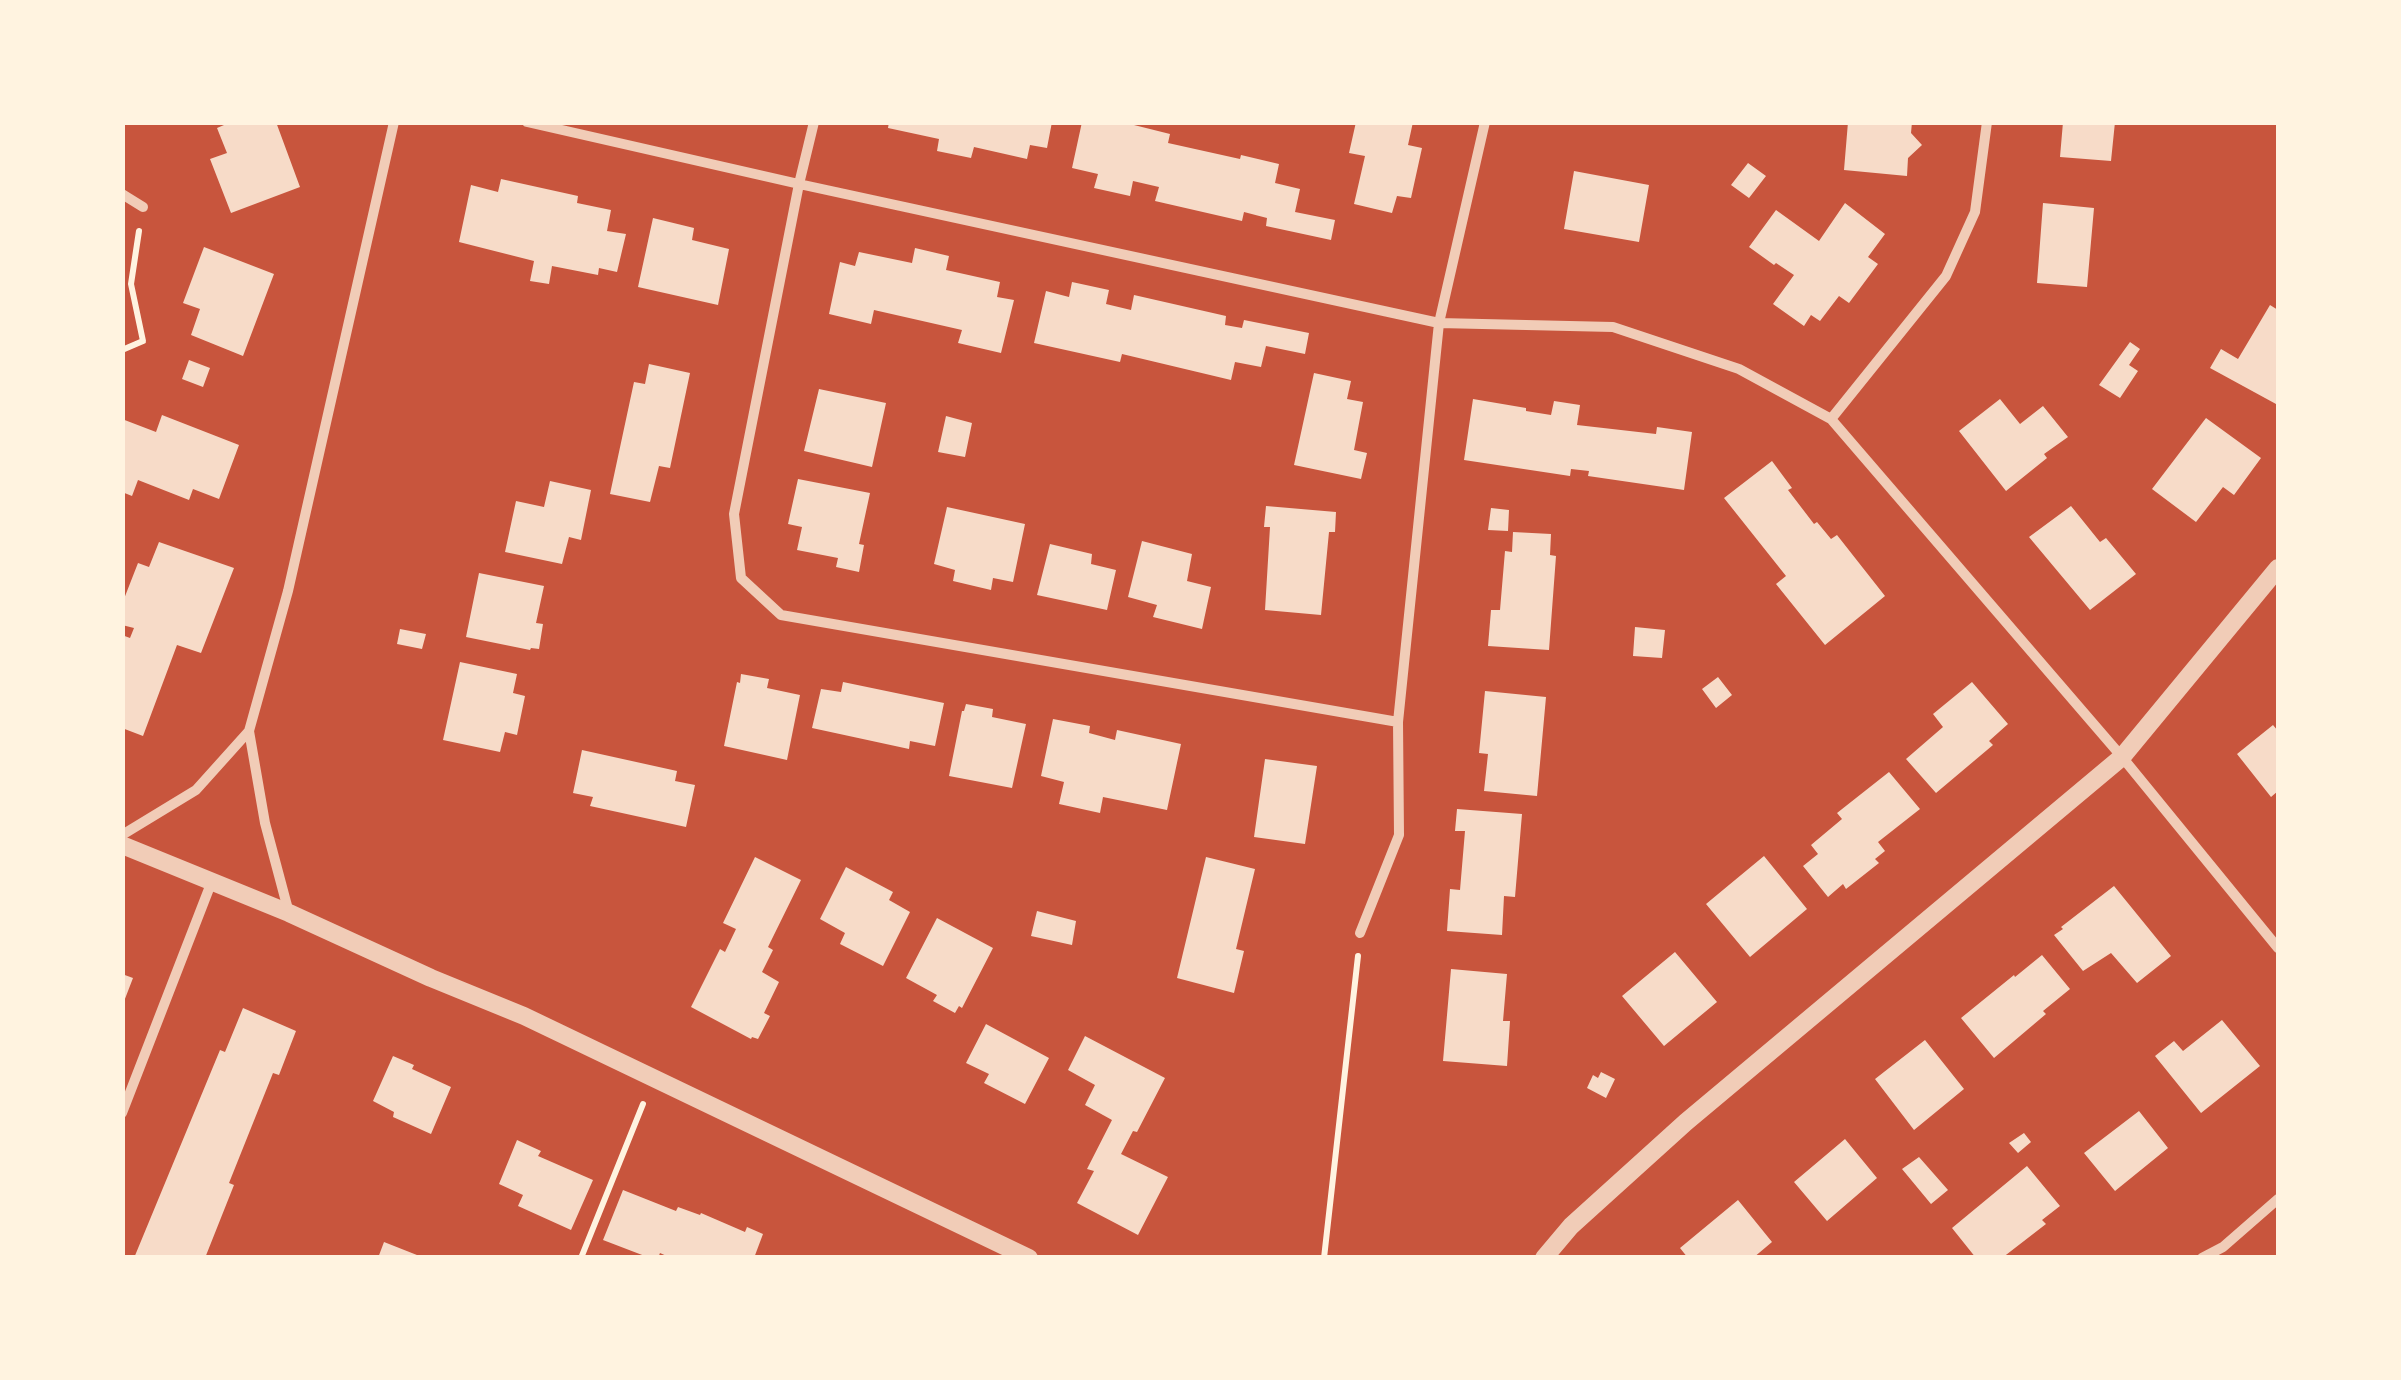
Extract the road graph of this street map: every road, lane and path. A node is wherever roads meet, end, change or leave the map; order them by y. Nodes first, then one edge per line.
1 (394, 122) edge
2 (526, 122) edge
3 (814, 122) edge
4 (1485, 122) edge
5 (1987, 122) edge
6 (799, 184) junction
7 (122, 194) edge
8 (143, 206) joint
9 (1439, 323) junction
10 (122, 350) edge
11 (1831, 418) junction
12 (2278, 568) edge
13 (1398, 722) junction
14 (249, 731) junction
15 (2122, 757) junction
16 (122, 835) edge
17 (122, 845) edge
18 (212, 881) junction
19 (289, 912) junction
20 (1360, 933) joint
21 (2278, 948) edge
22 (653, 1080) junction
23 (122, 1113) edge
24 (2278, 1198) edge
25 (581, 1258) edge
26 (1029, 1258) edge
27 (1324, 1258) edge
28 (1544, 1258) edge
29 (2202, 1258) edge

1 - 14 street
2 - 6 street
3 - 6 street
4 - 9 street
5 - 11 street
6 - 9 street
6 - 13 street
7 - 8 street
8 - 10 path
9 - 11 street
9 - 13 street
11 - 15 street
12 - 15 street
13 - 20 street
14 - 16 street
14 - 19 street
15 - 21 street
15 - 28 street
17 - 18 street
18 - 19 street
18 - 23 street
19 - 22 street
20 - 27 path
22 - 25 path
22 - 26 street
24 - 29 street

